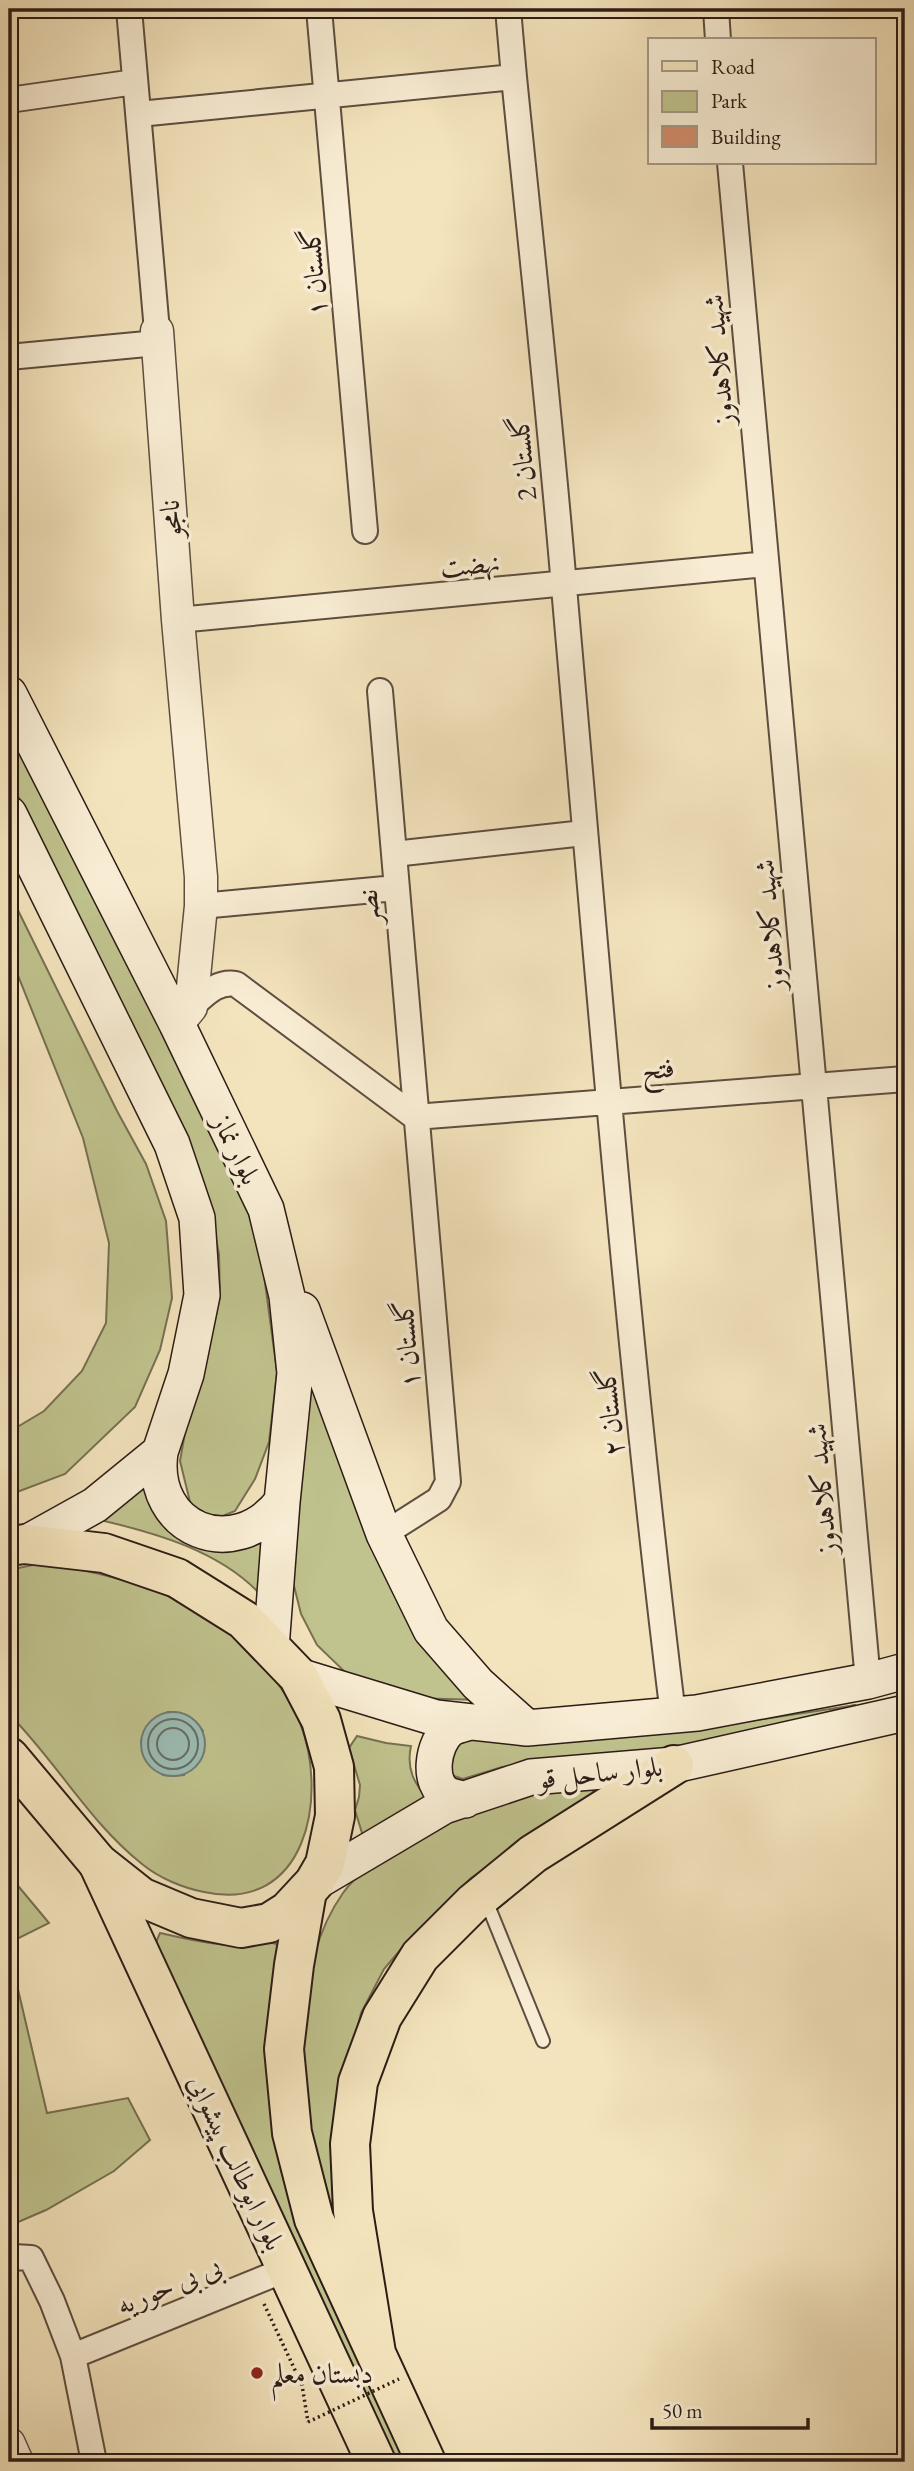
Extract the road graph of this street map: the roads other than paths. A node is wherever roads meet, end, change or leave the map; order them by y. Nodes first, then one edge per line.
1 (129, 9) edge
2 (319, 9) edge
3 (508, 9) edge
4 (716, 9) edge
5 (718, 38) edge
6 (514, 77) junction
7 (135, 82) junction
8 (328, 96) junction
9 (9, 100) edge
10 (139, 114) junction
11 (730, 164) edge
12 (157, 337) junction
13 (9, 357) edge
14 (365, 531) dead end
15 (766, 564) junction
16 (564, 585) junction
17 (178, 620) junction
18 (380, 691) dead end
19 (9, 694) edge
20 (9, 814) edge
21 (584, 834) junction
22 (394, 854) junction
23 (396, 888) junction
24 (201, 906) junction
25 (184, 1016) junction
26 (905, 1079) edge
27 (814, 1086) junction
28 (608, 1102) junction
29 (415, 1117) junction
30 (266, 1209) junction
31 (160, 1451) junction
32 (282, 1502) junction
33 (384, 1534) junction
34 (17, 1545) edge
35 (271, 1648) junction
36 (905, 1671) edge
37 (298, 1676) junction
38 (868, 1681) junction
39 (905, 1713) edge
40 (673, 1715) junction
41 (470, 1722) junction
42 (527, 1728) junction
43 (9, 1756) edge
44 (674, 1765) junction
45 (464, 1800) junction
46 (98, 1863) junction
47 (310, 1887) junction
48 (483, 1895) junction
49 (543, 2041) dead end
50 (10, 2259) edge
51 (270, 2276) junction
52 (73, 2356) junction
53 (388, 2366) junction
54 (9, 2444) edge
55 (17, 2462) edge
56 (94, 2462) edge
57 (376, 2462) edge
58 (426, 2462) edge

1 - 7 street, نامجو
2 - 8 street, گلستان ۱
3 - 6 street, گلستان 2
4 - 5 street
6 - 8 street
6 - 16 street, گلستان 2
7 - 9 street
7 - 10 street, نامجو
8 - 10 street
8 - 14 street, گلستان ۱
10 - 12 street, نامجو
11 - 15 street, شهید کلاهدوز
12 - 13 street
12 - 17 street, نامجو
15 - 16 street, نهضت
15 - 27 street, شهید کلاهدوز
16 - 17 street, نهضت
16 - 21 street, گلستان 2
17 - 24 street, نامجو
18 - 22 street, نصر
19 - 25 main road, بلوار نماز
20 - 31 main road, بلوار نماز
21 - 22 street
21 - 28 street, گلستان ۲
22 - 23 street, نصر
23 - 24 street
23 - 29 street, نصر
24 - 25 street, نامجو
25 - 29 street
25 - 30 main road, بلوار نماز
26 - 27 street, فتح
27 - 28 street, فتح
27 - 38 street, شهید کلاهدوز
28 - 29 street, فتح
28 - 40 street, گلستان ۲
29 - 33 street, گلستان ۱
30 - 32 main road, بلوار نماز
30 - 33 main road
31 - 32 main road
31 - 34 main road
32 - 35 main road, بلوار نماز
33 - 42 main road
34 - 35 main road
35 - 37 main road
36 - 38 main road, بلوار ساحل قو
37 - 41 main road, بلوار ساحل قو
37 - 47 main road
38 - 40 main road, بلوار ساحل قو
39 - 44 main road, بلوار ساحل قو
40 - 42 main road, بلوار ساحل قو
41 - 42 main road, بلوار ساحل قو
41 - 45 main road
43 - 46 main road
44 - 45 main road, بلوار ساحل قو
44 - 48 main road
45 - 47 main road, بلوار ساحل قو
46 - 47 main road
46 - 51 main road, بلوار ابوطالب پیشوایی
47 - 53 main road, بلوار ابوطالب پیشوایی
48 - 49 lane
48 - 53 main road
50 - 52 street
51 - 52 street, بی بی حوریه
51 - 57 main road, بلوار ابوطالب پیشوایی
52 - 56 street
53 - 58 main road, بلوار ابوطالب پیشوایی
54 - 55 street

